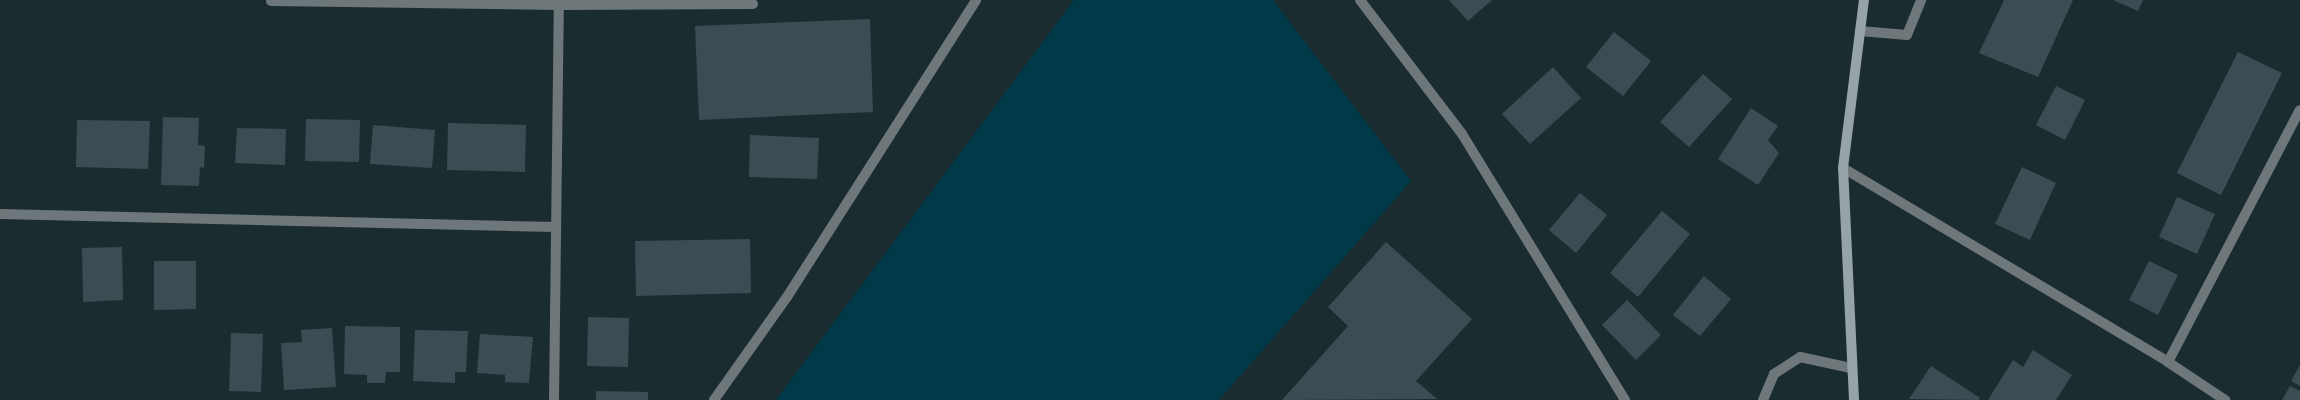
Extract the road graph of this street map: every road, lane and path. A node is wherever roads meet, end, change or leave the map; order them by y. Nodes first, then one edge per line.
1 (976, 0) edge
2 (1360, 0) edge
3 (1864, 0) edge
4 (1921, 0) edge
5 (271, 1) dead end
6 (559, 2) edge
7 (753, 4) dead end
8 (1860, 31) junction
9 (2300, 110) edge
10 (1843, 168) junction
11 (0, 214) edge
12 (556, 227) junction
13 (2168, 362) junction
14 (1851, 368) junction
15 (554, 400) edge
16 (714, 400) edge
17 (1625, 400) edge
18 (1763, 400) edge
19 (1854, 400) edge
20 (2225, 400) edge

1 - 16 street
2 - 17 street
3 - 8 street
4 - 8 street
5 - 6 street
6 - 7 street
6 - 12 street
8 - 10 street
9 - 13 street
10 - 13 street
10 - 14 street
11 - 12 street
12 - 15 street
13 - 20 street
14 - 18 street
14 - 19 street

